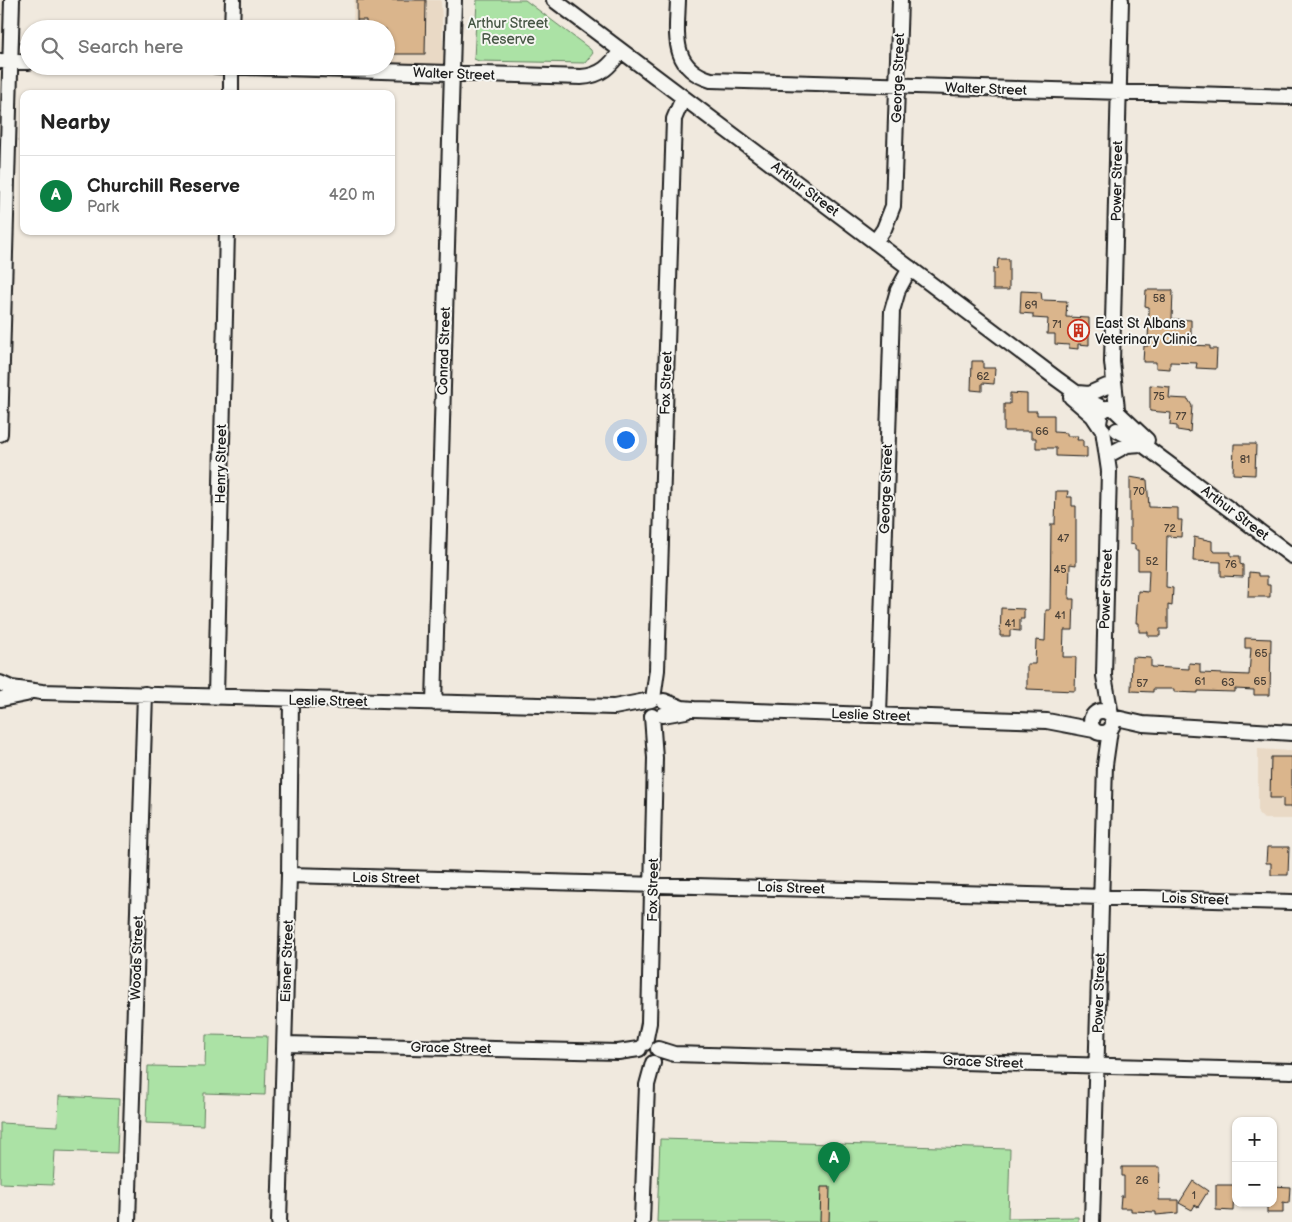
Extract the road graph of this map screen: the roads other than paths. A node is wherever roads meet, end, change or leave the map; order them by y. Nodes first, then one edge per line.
1 (12, 0) edge
2 (233, 0) edge
3 (454, 0) edge
4 (554, 0) edge
5 (678, 0) edge
6 (900, 0) edge
7 (1122, 0) edge
8 (232, 20) edge
9 (621, 51) junction
10 (5, 61) edge
11 (20, 62) edge
12 (395, 72) edge
13 (452, 74) junction
14 (231, 75) edge
15 (898, 86) junction
16 (231, 90) edge
17 (1119, 92) junction
18 (1292, 97) edge
19 (683, 98) junction
20 (227, 235) edge
21 (875, 242) junction
22 (910, 268) junction
23 (1112, 362) junction
24 (1057, 379) junction
25 (1107, 386) junction
26 (1077, 393) junction
27 (1112, 410) junction
28 (1108, 428) junction
29 (0, 434) edge
30 (1142, 444) junction
31 (1112, 453) junction
32 (1178, 470) junction
33 (1109, 472) junction
34 (1292, 556) edge
35 (1104, 676) junction
36 (0, 683) edge
37 (42, 692) junction
38 (145, 694) junction
39 (216, 696) junction
40 (0, 700) edge
41 (291, 700) junction
42 (434, 702) junction
43 (657, 708) junction
44 (1095, 714) junction
45 (879, 715) junction
46 (1047, 721) junction
47 (1111, 723) junction
48 (1094, 730) junction
49 (1292, 733) edge
50 (1105, 765) junction
51 (289, 875) junction
52 (654, 885) junction
53 (1101, 897) junction
54 (1292, 902) edge
55 (284, 1044) junction
56 (648, 1053) junction
57 (1097, 1065) junction
58 (1292, 1071) edge
59 (128, 1222) edge
60 (279, 1222) edge
61 (642, 1222) edge
62 (1092, 1222) edge

1 - 10 street
2 - 8 street
3 - 13 street, Conrad Street
4 - 9 street, Arthur Street
5 - 15 street, Walter Street
6 - 15 street, George Street
7 - 17 street, Power Street
9 - 13 street, Walter Street
9 - 19 street, Arthur Street
10 - 11 street
10 - 29 street
12 - 13 street, Walter Street
13 - 42 street, Conrad Street
14 - 16 street
15 - 17 street, Walter Street
15 - 21 street, George Street
17 - 18 street, Walter Street
17 - 23 street, Power Street
19 - 21 street, Arthur Street
19 - 43 street, Fox Street
20 - 39 street, Henry Street
21 - 22 street, Arthur Street
22 - 24 street, Arthur Street
22 - 45 street, George Street
23 - 25 street, Power Street
23 - 27 street, Power Street
24 - 26 street, Arthur Street
24 - 28 street, Arthur Street
25 - 26 street
25 - 27 street, Power Street
26 - 27 street, Arthur Street
27 - 28 street
27 - 28 street
27 - 32 street, Arthur Street
28 - 30 street, Arthur Street
28 - 31 street, Power Street
28 - 33 street, Power Street
30 - 31 street
30 - 32 street, Arthur Street
31 - 33 street, Power Street
32 - 34 street, Arthur Street
33 - 35 street, Power Street
35 - 44 street, Power Street
35 - 47 street, Power Street
36 - 37 street, Leslie Street
36 - 40 street
37 - 38 street, Leslie Street
37 - 40 street, Leslie Street
38 - 39 street, Leslie Street
38 - 59 street, Woods Street
39 - 41 street, Leslie Street
41 - 42 street, Leslie Street
41 - 51 street, Eisner Street
42 - 43 street, Leslie Street
43 - 45 street, Leslie Street
43 - 52 street, Fox Street
44 - 46 street, Leslie Street
44 - 47 street
44 - 48 street
45 - 46 street, Leslie Street
46 - 48 street, Leslie Street
47 - 48 street
47 - 49 street
47 - 50 street, Power Street
48 - 50 street, Power Street
50 - 53 street, Power Street
51 - 52 street, Lois Street
51 - 55 street, Eisner Street
52 - 53 street, Lois Street
52 - 56 street, Fox Street
53 - 54 street, Lois Street
53 - 57 street, Power Street
55 - 56 street, Grace Street
55 - 60 street, Eisner Street
56 - 57 street, Grace Street
56 - 61 street, Fox Street
57 - 58 street, Grace Street
57 - 62 street, Power Street

